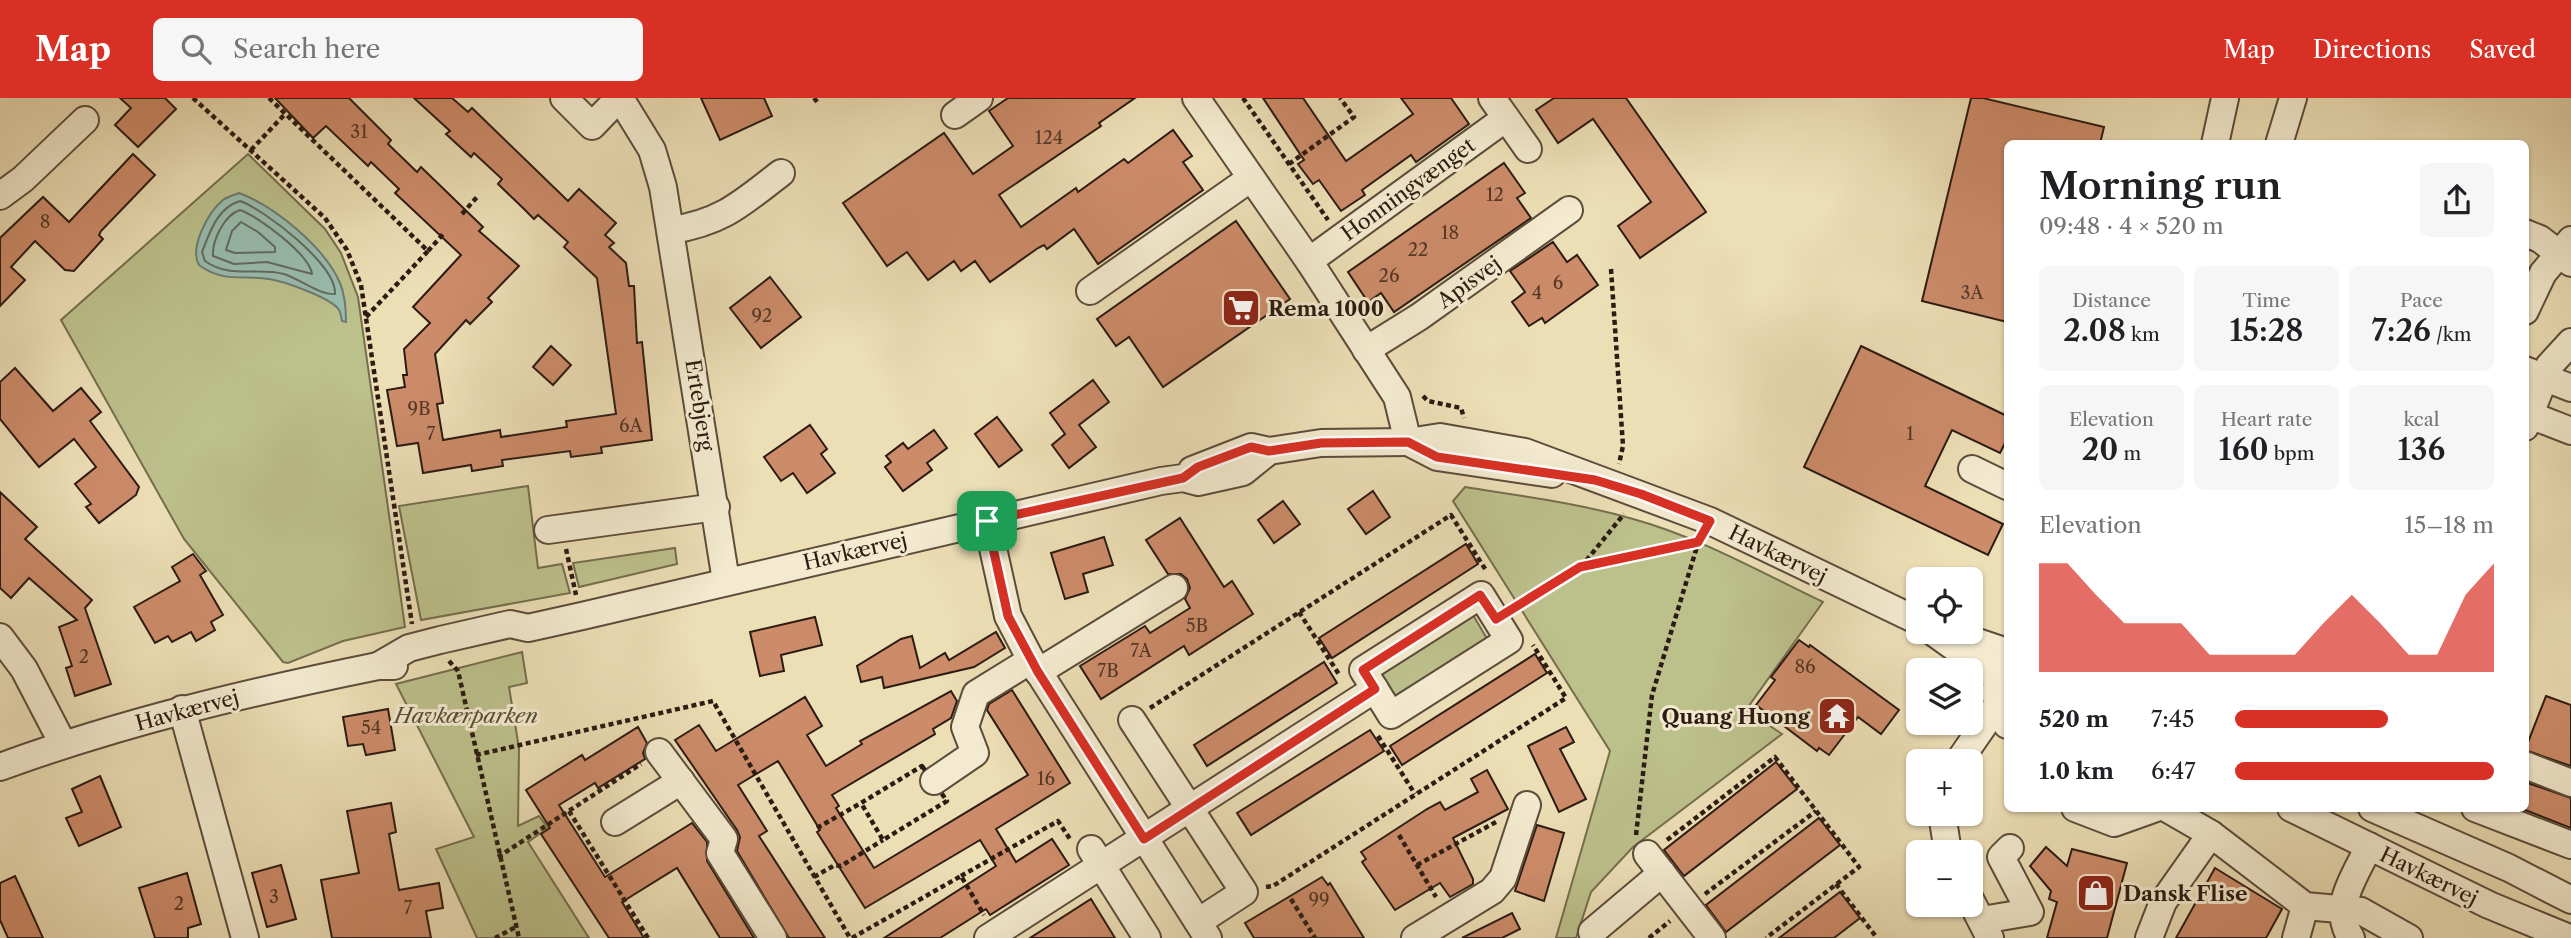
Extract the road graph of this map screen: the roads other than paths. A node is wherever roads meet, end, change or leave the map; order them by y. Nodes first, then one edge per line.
1 (564, 98) edge
2 (619, 98) edge
3 (979, 98) edge
4 (1196, 98) edge
5 (2225, 98) edge
6 (2293, 98) edge
7 (1498, 104) edge
8 (955, 115) dead end
9 (85, 120) dead end
10 (2216, 140) edge
11 (2283, 140) edge
12 (1528, 149) dead end
13 (781, 173) dead end
14 (1251, 178) junction
15 (0, 196) edge
16 (1569, 210) dead end
17 (672, 230) junction
18 (2529, 235) edge
19 (2567, 252) edge
20 (1309, 261) junction
21 (1090, 291) dead end
22 (2529, 303) edge
23 (2571, 342) edge
24 (1366, 350) junction
25 (2535, 373) edge
26 (2571, 388) edge
27 (2529, 414) edge
28 (2529, 421) edge
29 (2571, 431) edge
30 (1408, 442) junction
31 (1972, 470) dead end
32 (2004, 485) edge
33 (716, 507) junction
34 (987, 521) junction
35 (556, 529) road end
36 (726, 581) junction
37 (1174, 588) dead end
38 (1906, 616) edge
39 (0, 637) edge
40 (1955, 644) edge
41 (1983, 644) edge
42 (2004, 651) edge
43 (1035, 666) junction
44 (2002, 669) edge
45 (1375, 689) junction
46 (181, 709) junction
47 (2002, 715) edge
48 (1132, 720) dead end
49 (2004, 734) edge
50 (63, 744) junction
51 (1970, 749) edge
52 (1977, 749) edge
53 (659, 752) road end
54 (2529, 767) edge
55 (0, 768) edge
56 (681, 781) junction
57 (934, 781) road end
58 (2571, 783) edge
59 (1527, 805) road end
60 (1190, 809) junction
61 (2085, 812) edge
62 (2146, 812) edge
63 (2173, 812) edge
64 (2299, 812) edge
65 (2485, 812) edge
66 (2397, 815) edge
67 (615, 822) dead end
68 (2211, 834) junction
69 (1144, 839) junction
70 (2571, 845) edge
71 (2369, 846) junction
72 (2010, 848) dead end
73 (1095, 862) junction
74 (2571, 900) edge
75 (2305, 906) junction
76 (2341, 907) junction
77 (1981, 919) edge
78 (1203, 930) edge
79 (1592, 932) dead end
80 (991, 936) edge
81 (245, 938) edge
82 (773, 938) edge
83 (1147, 938) edge
84 (1415, 938) edge
85 (1712, 938) edge
86 (2149, 938) edge
87 (2296, 938) edge
88 (2351, 938) edge
89 (2370, 938) edge
90 (2409, 938) edge
91 (2569, 938) edge

1 - 2 street, Ertebjerg
2 - 17 street, Ertebjerg
3 - 8 street
4 - 14 street
5 - 10 street
6 - 11 street
7 - 12 street
7 - 20 street, Honningvænget
9 - 15 street
13 - 17 street
14 - 20 street
14 - 21 street
16 - 24 street, Apisvej
17 - 33 street, Ertebjerg
18 - 19 street
19 - 22 street
20 - 24 street
23 - 25 street
24 - 30 street
25 - 26 street
25 - 27 street
28 - 29 street
30 - 34 street, Havkærvej
30 - 38 street, Havkærvej
31 - 32 street
33 - 35 street
33 - 36 street, Ertebjerg
34 - 36 street, Havkærvej
34 - 43 street
36 - 46 street, Havkærvej
37 - 43 street
39 - 50 street
40 - 44 street
41 - 42 street
43 - 57 street
43 - 69 street
44 - 47 street
45 - 45 street
45 - 60 street
46 - 50 street, Havkærvej
46 - 81 street
47 - 51 street
48 - 60 street
49 - 52 street
50 - 55 street, Havkærvej
53 - 56 street
54 - 58 street
56 - 67 street
56 - 82 street
59 - 84 street
60 - 69 street
60 - 78 street
61 - 62 street
63 - 68 street
64 - 71 street, Havkærvej
65 - 70 street
66 - 74 street, Havkærvej
68 - 75 street
68 - 86 street
69 - 73 street
69 - 78 street
71 - 76 street
71 - 91 street, Havkærvej
72 - 77 street
73 - 80 street
73 - 83 street
75 - 76 street
75 - 87 street
76 - 88 street
76 - 89 street
76 - 90 street
79 - 85 street

